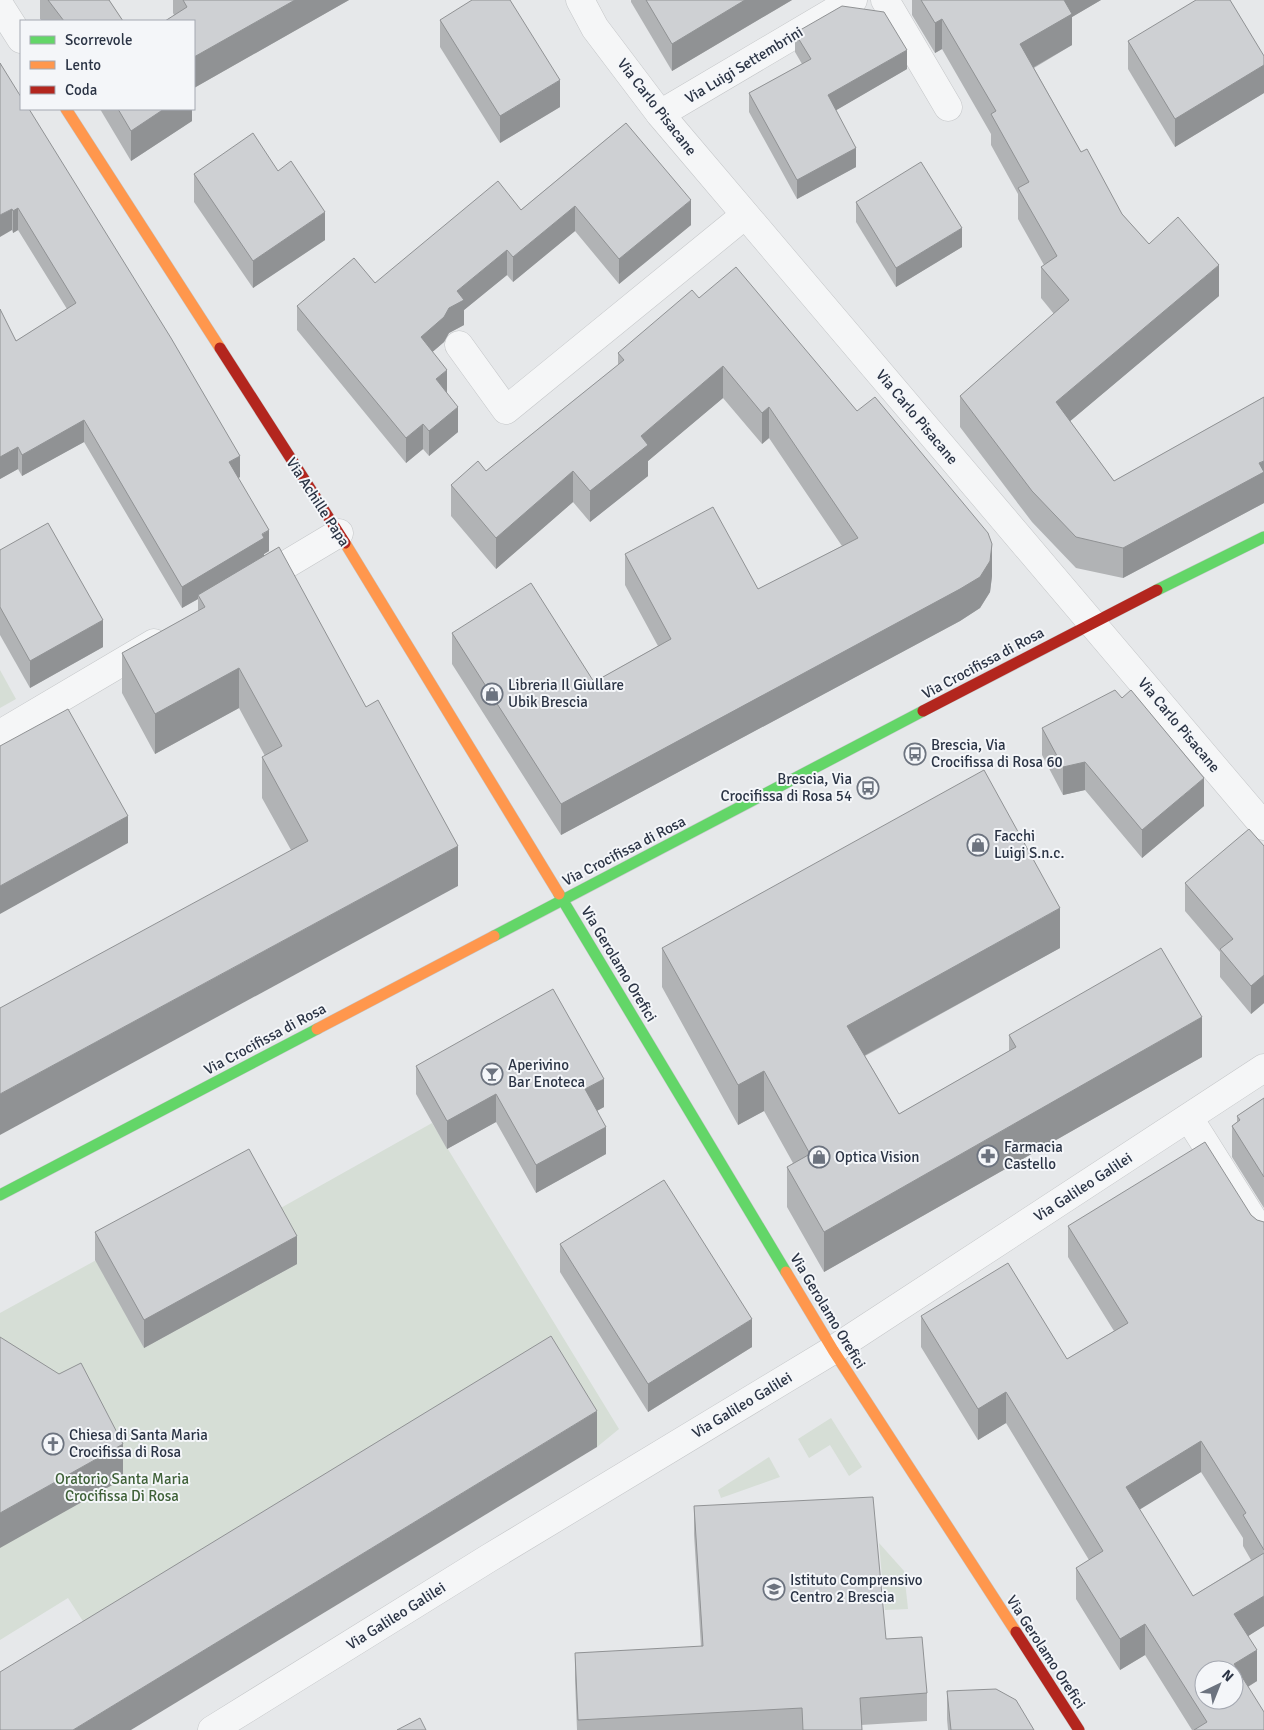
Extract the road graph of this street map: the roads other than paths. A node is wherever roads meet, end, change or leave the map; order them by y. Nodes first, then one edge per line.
1 (580, 0) edge
2 (853, 0) edge
3 (886, 0) edge
4 (0, 6) edge
5 (20, 37) edge
6 (948, 108) dead end
7 (67, 110) edge
8 (660, 114) junction
9 (745, 215) junction
10 (459, 345) dead end
11 (339, 533) junction
12 (1264, 537) edge
13 (238, 594) edge
14 (1091, 624) junction
15 (178, 629) edge
16 (0, 734) edge
17 (1264, 826) edge
18 (563, 900) junction
19 (1264, 1068) edge
20 (1190, 1118) junction
21 (0, 1195) edge
22 (1264, 1237) edge
23 (833, 1350) junction
24 (212, 1730) edge
25 (1079, 1730) edge

1 - 8 street, Via Carlo Pisacane
2 - 8 street, Via Luigi Settembrini
3 - 6 street
4 - 5 street
7 - 11 street, Via Achille Papa
8 - 9 street, Via Carlo Pisacane
9 - 10 street
9 - 14 street, Via Carlo Pisacane
11 - 13 street
11 - 18 street, Via Achille Papa
12 - 14 street, Via Crocifissa di Rosa
14 - 17 street, Via Carlo Pisacane
14 - 18 street, Via Crocifissa di Rosa
15 - 16 street
18 - 21 street, Via Crocifissa di Rosa
18 - 23 street, Via Gerolamo Orefici
19 - 20 street, Via Galileo Galilei
20 - 22 street
20 - 23 street, Via Galileo Galilei
23 - 24 street, Via Galileo Galilei
23 - 25 street, Via Gerolamo Orefici

